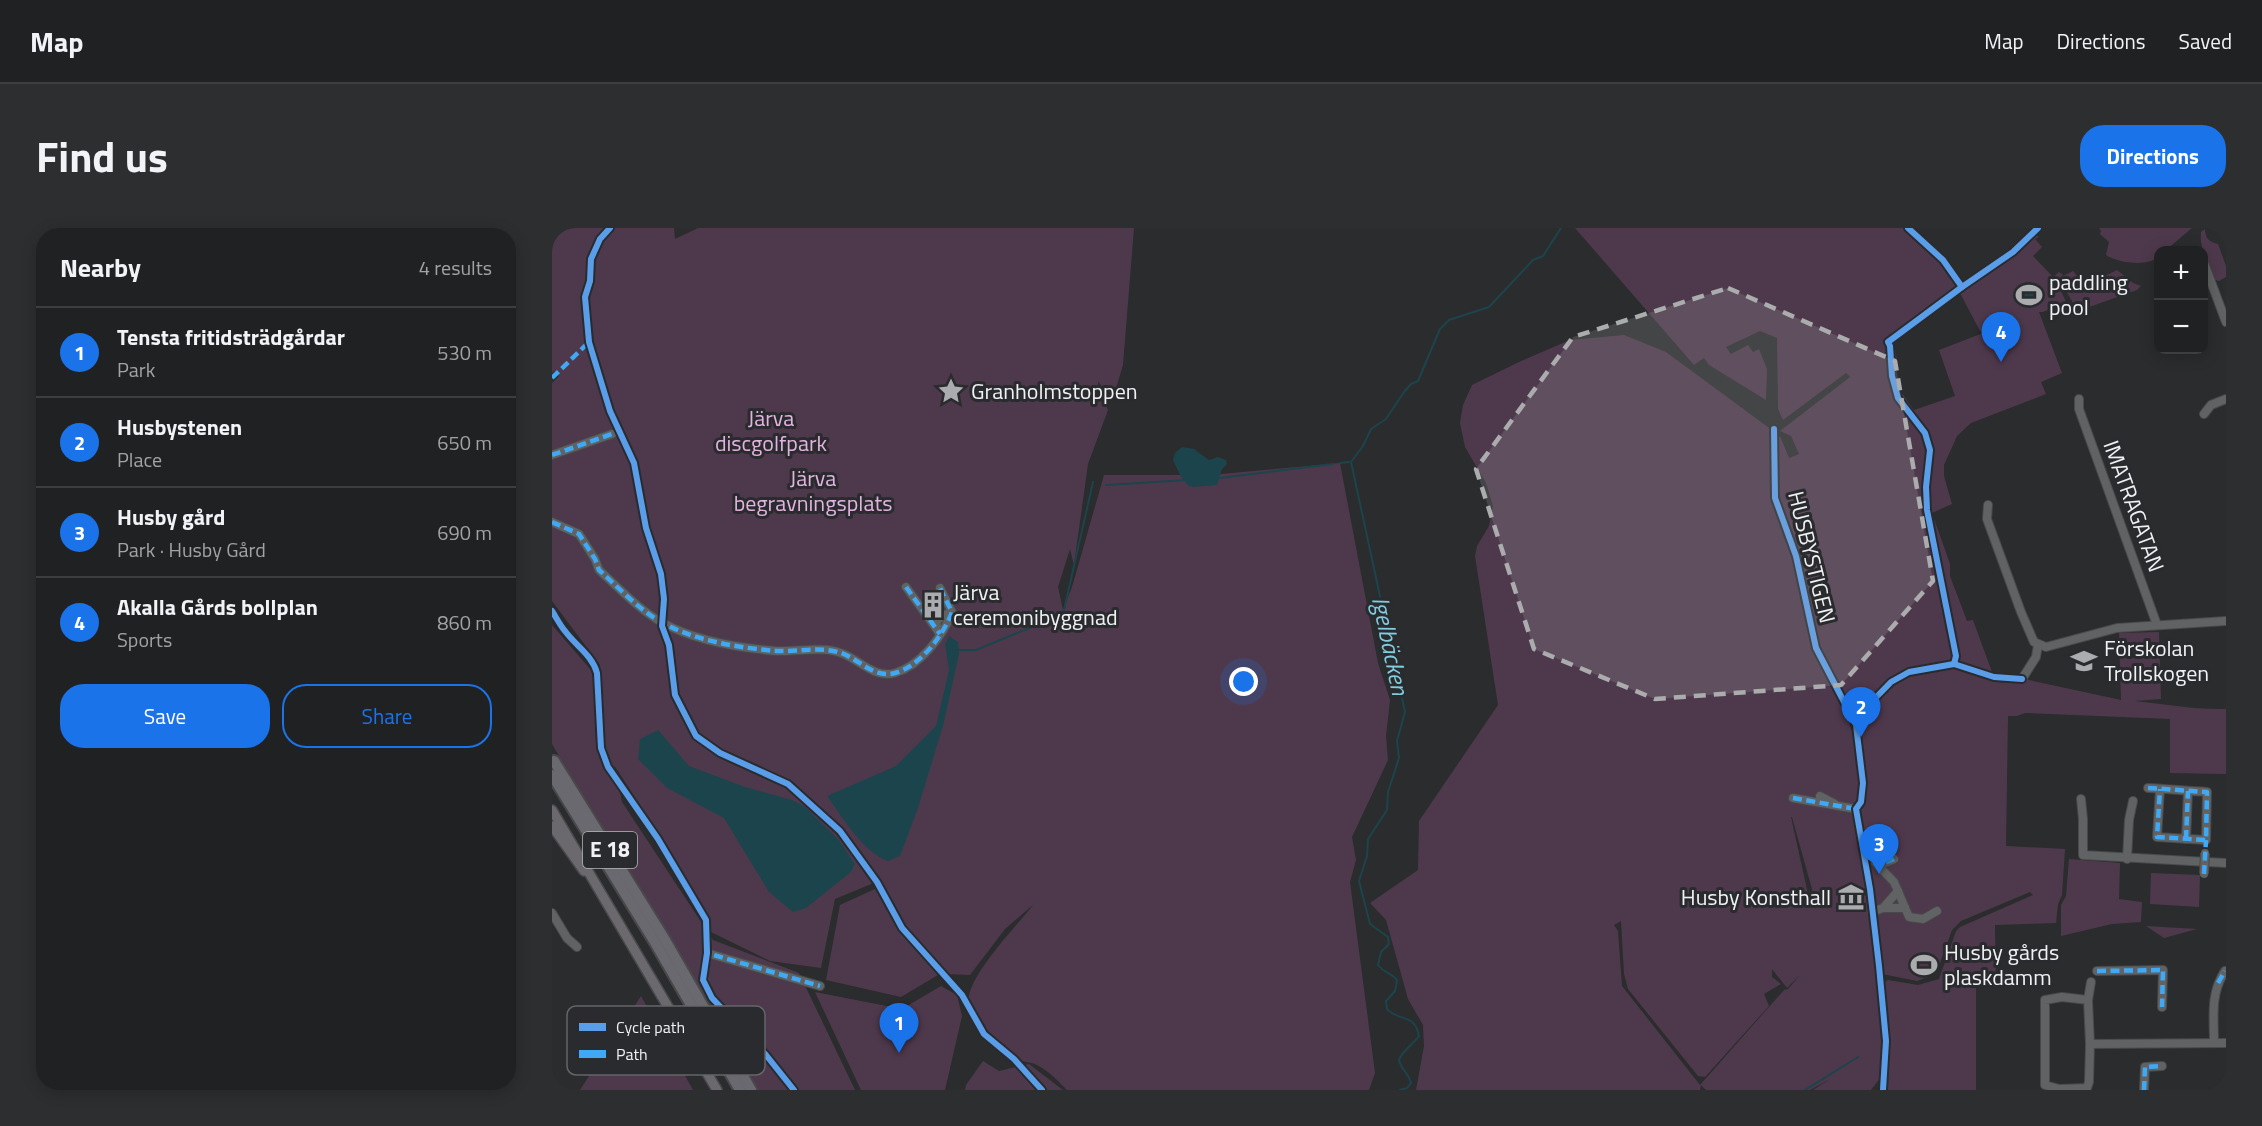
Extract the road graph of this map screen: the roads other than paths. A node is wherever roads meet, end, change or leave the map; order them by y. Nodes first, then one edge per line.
1 (2208, 279) edge
2 (2226, 322) edge
3 (2079, 399) dead end
4 (2226, 399) edge
5 (2204, 414) dead end
6 (612, 434) dead end
7 (552, 454) edge
8 (1988, 504) dead end
9 (552, 522) edge
10 (906, 587) dead end
11 (940, 588) dead end
12 (2226, 621) edge
13 (2157, 626) junction
14 (939, 633) junction
15 (2038, 645) junction
16 (2022, 680) dead end
17 (554, 761) dead end
18 (552, 775) edge
19 (2148, 788) dead end
20 (2160, 789) junction
21 (2188, 791) junction
22 (1820, 796) dead end
23 (1793, 798) dead end
24 (2081, 799) dead end
25 (2133, 801) dead end
26 (1841, 807) junction
27 (1856, 809) dead end
28 (552, 810) edge
29 (552, 826) edge
30 (2186, 838) junction
31 (2205, 840) junction
32 (1864, 851) dead end
33 (1894, 859) dead end
34 (2127, 859) junction
35 (2226, 863) edge
36 (1878, 866) junction
37 (2204, 874) dead end
38 (1898, 891) junction
39 (600, 892) junction
40 (1882, 908) junction
41 (1905, 908) junction
42 (1937, 911) dead end
43 (1872, 912) dead end
44 (552, 913) edge
45 (660, 942) junction
46 (577, 947) dead end
47 (2097, 971) dead end
48 (2225, 971) edge
49 (2091, 982) dead end
50 (820, 986) dead end
51 (2088, 1000) junction
52 (668, 1006) edge
53 (695, 1006) edge
54 (699, 1006) edge
55 (722, 1006) edge
56 (2163, 1008) dead end
57 (2214, 1043) junction
58 (2226, 1043) edge
59 (2090, 1044) junction
60 (765, 1054) edge
61 (2163, 1066) dead end
62 (708, 1075) edge
63 (732, 1075) edge
64 (742, 1075) edge
65 (717, 1090) edge
66 (740, 1090) edge
67 (751, 1090) edge
68 (794, 1090) edge
69 (2081, 1090) edge
70 (2144, 1090) edge

1 - 2 street
3 - 13 street, IMATRAGATAN
4 - 5 street
6 - 7 street
8 - 15 street
9 - 14 street
10 - 14 street
11 - 14 street
12 - 13 street
13 - 15 street
15 - 16 street
17 - 45 highway, E 18
18 - 45 highway, E 18
19 - 20 street
20 - 21 street
20 - 30 street
21 - 30 street
21 - 31 street
22 - 26 street
23 - 26 street
24 - 34 street
25 - 34 street
26 - 27 street
28 - 39 main road
29 - 39 main road
30 - 31 street
31 - 37 street, bridge
32 - 36 street
33 - 36 street
34 - 35 street
36 - 38 street
38 - 40 street
38 - 41 street
39 - 52 main road
40 - 41 street
40 - 43 street
41 - 42 street
44 - 46 street
45 - 53 highway, E 18
45 - 54 highway, E 18
47 - 56 street
48 - 57 street
49 - 51 street
50 - 55 street
51 - 59 street
51 - 69 street
57 - 58 street
57 - 59 street
59 - 69 street
60 - 68 street
61 - 70 street
62 - 65 main road
63 - 66 highway, E 18
64 - 67 highway, E 18

